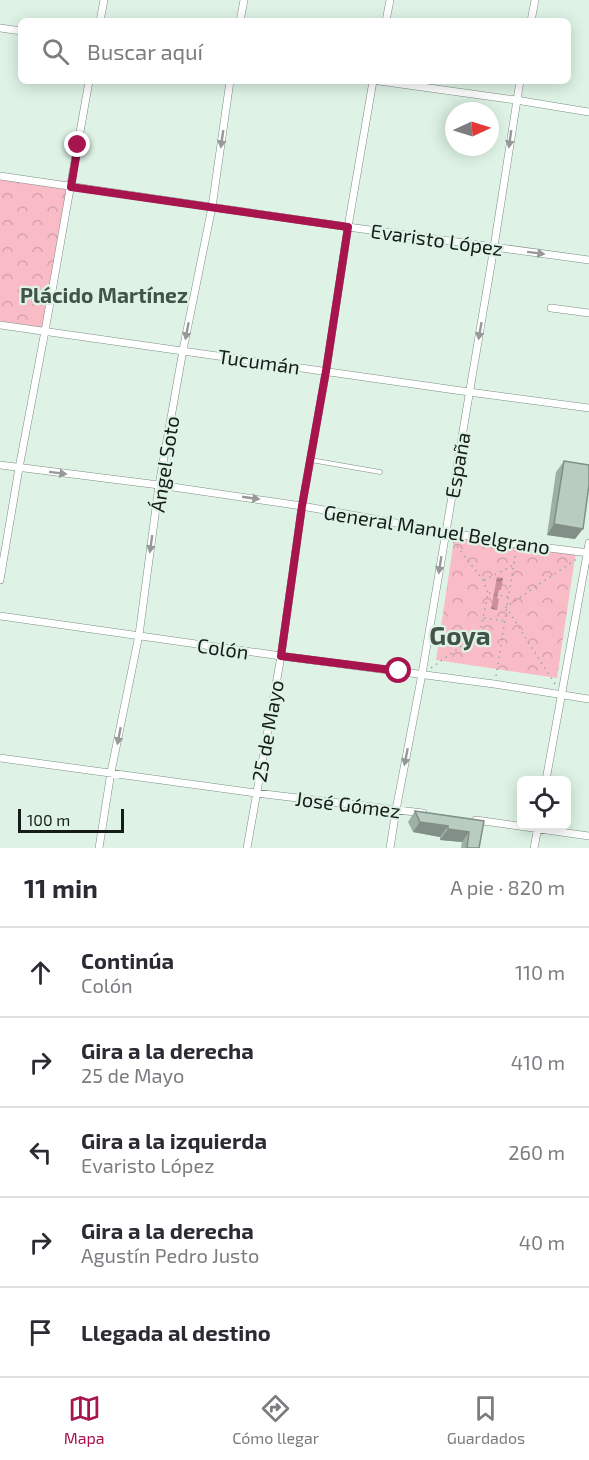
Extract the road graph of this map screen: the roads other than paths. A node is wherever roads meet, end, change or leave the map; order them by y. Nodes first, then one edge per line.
1 (104, 0) edge
2 (244, 0) edge
3 (390, 0) edge
4 (535, 0) edge
5 (101, 18) edge
6 (241, 18) edge
7 (387, 18) edge
8 (532, 18) edge
9 (0, 28) edge
10 (18, 31) edge
11 (88, 84) edge
12 (230, 84) edge
13 (372, 84) edge
14 (401, 84) edge
15 (519, 84) edge
16 (516, 100) junction
17 (589, 112) edge
18 (0, 176) edge
19 (71, 187) junction
20 (212, 207) junction
21 (348, 227) junction
22 (494, 248) junction
23 (589, 260) edge
24 (551, 308) dead end
25 (589, 313) edge
26 (0, 325) edge
27 (45, 331) junction
28 (183, 350) junction
29 (326, 371) junction
30 (470, 392) junction
31 (589, 408) edge
32 (310, 460) junction
33 (0, 465) edge
34 (19, 468) junction
35 (380, 472) dead end
36 (159, 485) junction
37 (302, 506) junction
38 (446, 532) junction
39 (589, 543) edge
40 (588, 553) edge
41 (0, 580) edge
42 (0, 616) edge
43 (139, 636) junction
44 (281, 656) junction
45 (423, 674) junction
46 (562, 695) junction
47 (589, 699) edge
48 (0, 758) edge
49 (111, 772) junction
50 (547, 776) edge
51 (256, 793) junction
52 (396, 810) junction
53 (431, 814) edge
54 (467, 819) edge
55 (517, 825) edge
56 (537, 830) edge
57 (555, 830) edge
58 (589, 836) edge
59 (99, 848) edge
60 (247, 848) edge
61 (390, 848) edge
62 (534, 848) edge

1 - 5 street
2 - 6 street
3 - 7 street
4 - 8 street
9 - 10 street
11 - 19 street
12 -> 20 street, Ángel Soto
13 - 21 street, 25 de Mayo
14 - 16 street
15 - 16 street, España
16 - 17 street
16 -> 22 street, España
18 - 19 street, Evaristo López
19 - 20 street, Evaristo López
19 - 27 street
20 - 21 street, Evaristo López
20 -> 28 street, Ángel Soto
21 - 22 street, Evaristo López
21 - 29 street, 25 de Mayo
22 -> 23 street, Evaristo López
22 -> 30 street, España
24 - 25 street
26 - 27 street, Tucumán
27 - 28 street, Tucumán
27 - 34 street
28 - 29 street, Tucumán
28 - 36 street, Ángel Soto
29 - 30 street, Tucumán
29 - 32 street, 25 de Mayo
30 - 31 street, Tucumán
30 - 38 street, España
32 - 35 lane
32 - 37 street, 25 de Mayo
33 - 34 street, General Manuel Belgrano
34 -> 36 street, General Manuel Belgrano
34 - 41 street
36 -> 37 street, General Manuel Belgrano
36 -> 43 street, Ángel Soto
37 - 38 street, General Manuel Belgrano
37 - 44 street, 25 de Mayo
38 - 40 street, General Manuel Belgrano
38 -> 45 street, España
39 - 40 street
40 - 46 street
42 - 43 street, Colón
43 - 44 street, Colón
43 -> 49 street, Ángel Soto
44 - 45 street, Colón
44 - 51 street, 25 de Mayo
45 - 46 street, Colón
45 -> 52 street, España
46 - 47 street, Colón
46 - 50 street
48 - 49 street, José Gómez
49 - 51 street, José Gómez
49 - 59 street, Ángel Soto
51 - 52 street, José Gómez
51 - 60 street, 25 de Mayo
52 - 53 street, José Gómez
52 - 61 street, España
54 - 55 street
56 - 62 street
57 - 58 street

